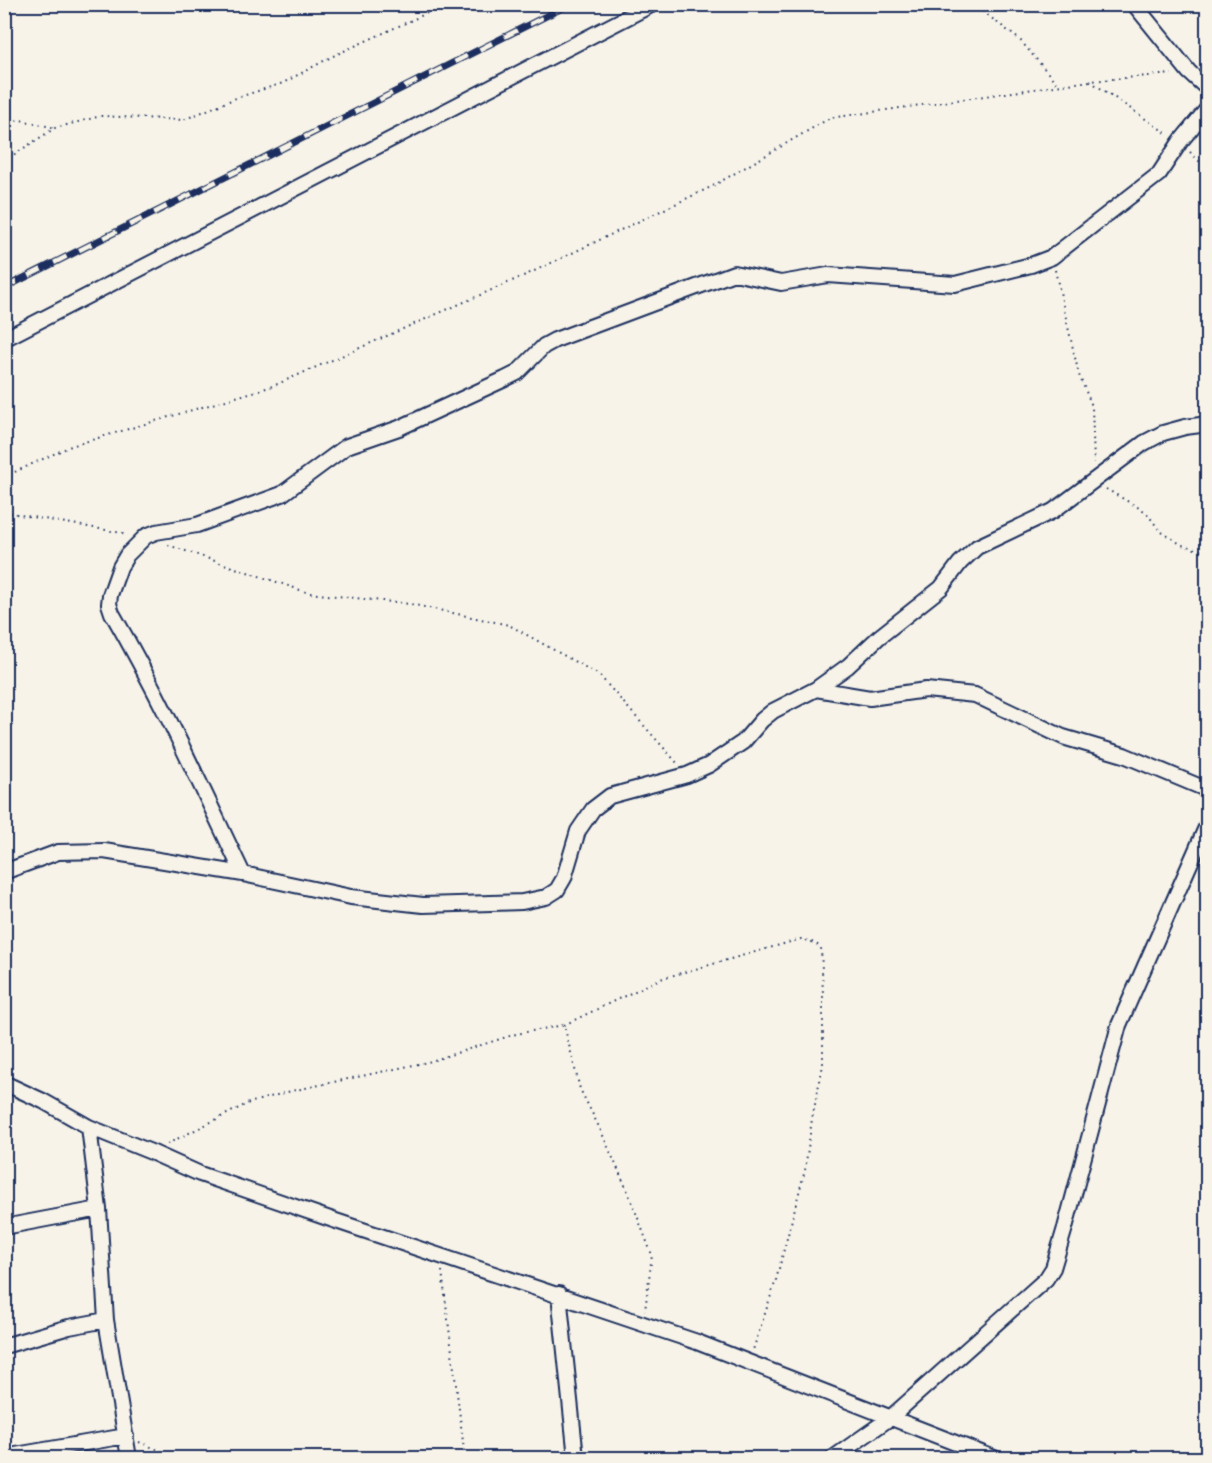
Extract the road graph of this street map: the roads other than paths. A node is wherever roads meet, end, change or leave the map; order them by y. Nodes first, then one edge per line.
1 (653, 4) edge
2 (1134, 4) edge
3 (1208, 89) edge
4 (1208, 108) edge
5 (4, 339) edge
6 (1208, 424) edge
7 (816, 689) junction
8 (1208, 790) edge
9 (1208, 823) edge
10 (4, 872) edge
11 (243, 874) junction
12 (4, 1083) edge
13 (89, 1127) junction
14 (99, 1209) junction
15 (4, 1227) edge
16 (559, 1294) junction
17 (106, 1320) junction
18 (4, 1346) edge
19 (890, 1418) junction
20 (126, 1436) junction
21 (13, 1457) edge
22 (129, 1458) edge
23 (576, 1458) edge
24 (833, 1458) edge
25 (994, 1458) edge

1 - 5 street
2 - 3 street
4 - 11 street
6 - 7 street
7 - 8 street
7 - 11 street
9 - 19 street
10 - 11 street
12 - 13 street
13 - 14 street
13 - 16 street
14 - 15 street
14 - 17 street
16 - 19 street
16 - 23 street
17 - 18 street
17 - 20 street
19 - 24 street
19 - 25 street
20 - 21 street
20 - 22 street

